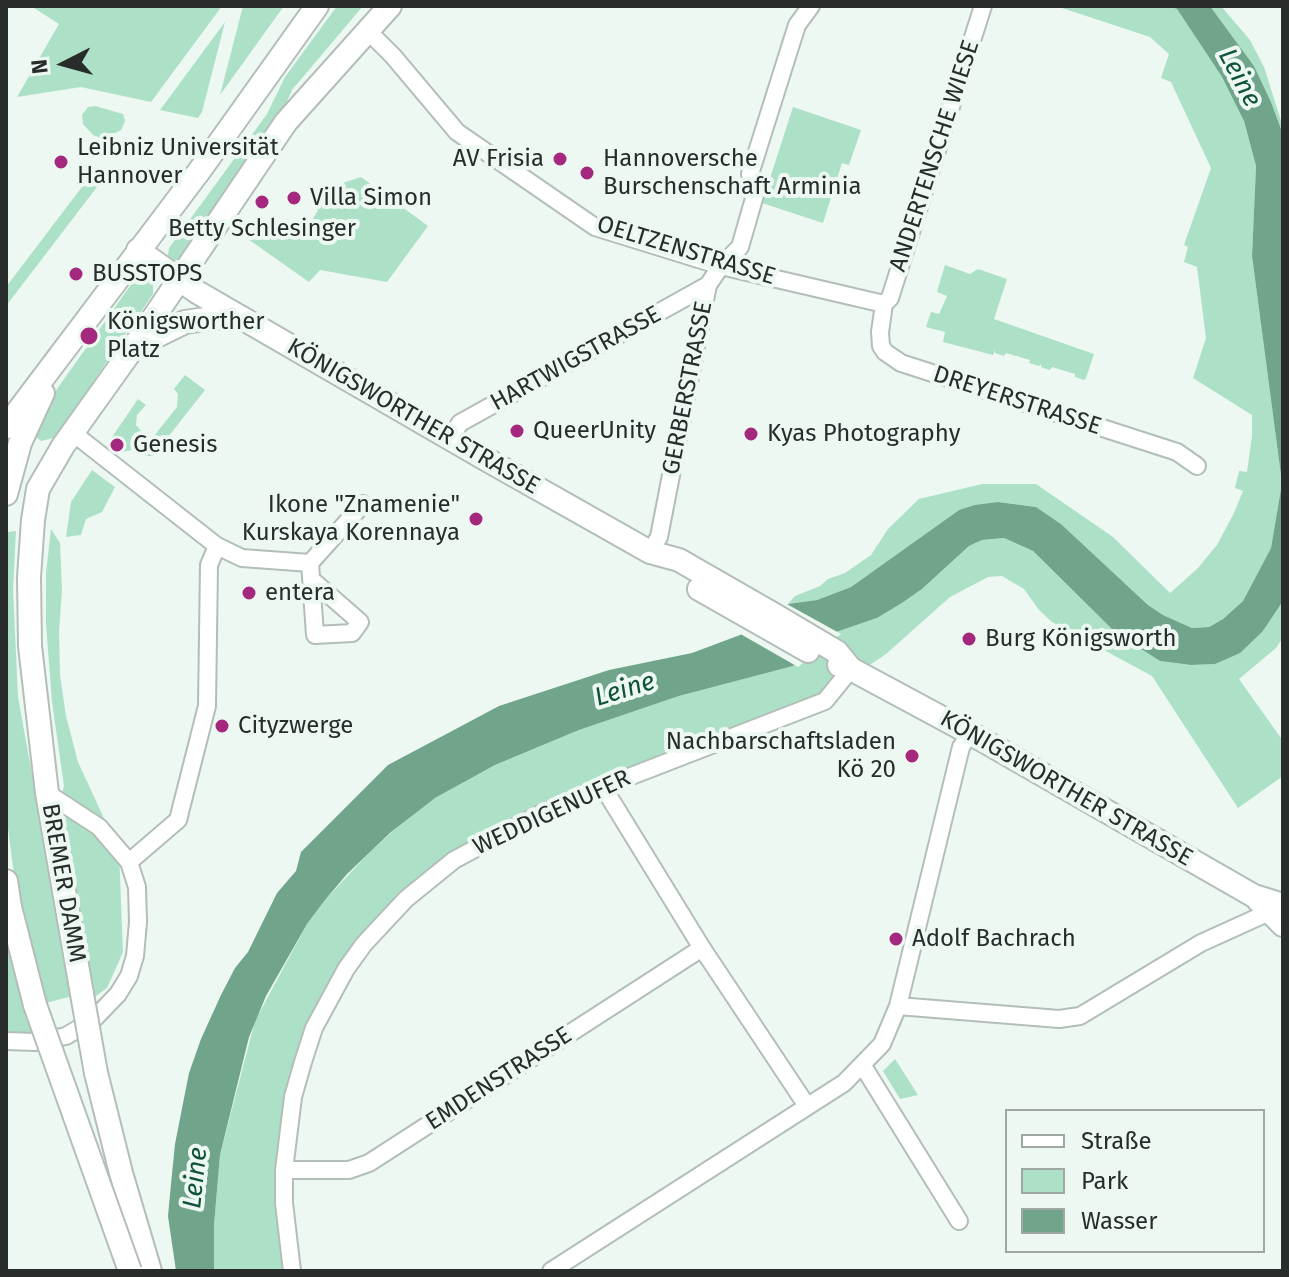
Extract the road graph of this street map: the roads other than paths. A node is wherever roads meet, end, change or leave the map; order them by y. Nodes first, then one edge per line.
1 (317, 6) edge
2 (390, 6) edge
3 (811, 6) edge
4 (983, 6) edge
5 (367, 30) junction
6 (138, 250) junction
7 (721, 266) junction
8 (179, 280) junction
9 (708, 285) junction
10 (884, 304) junction
11 (243, 318) junction
12 (133, 348) junction
13 (68, 439) junction
14 (450, 439) junction
15 (12, 459) edge
16 (1197, 466) dead end
17 (38, 489) junction
18 (363, 504) dead end
19 (217, 546) junction
20 (650, 552) junction
21 (851, 669) junction
22 (970, 733) junction
23 (603, 787) junction
24 (47, 793) junction
25 (129, 862) junction
26 (6, 881) edge
27 (1283, 891) edge
28 (1275, 909) edge
29 (702, 948) junction
30 (898, 1006) junction
31 (6, 1041) edge
32 (863, 1066) junction
33 (807, 1106) junction
34 (284, 1170) junction
35 (959, 1221) dead end
36 (130, 1271) edge
37 (150, 1271) edge
38 (292, 1271) edge
39 (551, 1271) edge

1 - 6 main road
2 - 5 main road
3 - 7 street, GERBERSTRASSE
4 - 10 street, ANDERTENSCHE WIESE
5 - 7 street, OELTZENSTRASSE
5 - 8 main road
6 - 8 main road, KÖNIGSWORTHER STRASSE
6 - 15 main road
7 - 9 street, GERBERSTRASSE
7 - 10 street, OELTZENSTRASSE
8 - 11 main road, KÖNIGSWORTHER STRASSE
8 - 12 main road
9 - 14 street, HARTWIGSTRASSE
9 - 20 street, GERBERSTRASSE
10 - 16 street, DREYERSTRASSE
11 - 12 main road
11 - 14 main road, KÖNIGSWORTHER STRASSE
12 - 13 main road
13 - 15 main road
13 - 17 main road
13 - 19 street
14 - 20 main road, KÖNIGSWORTHER STRASSE
15 - 17 main road
17 - 24 main road, BREMER DAMM
18 - 19 street
19 - 25 street
20 - 21 main road, KÖNIGSWORTHER STRASSE
21 - 22 main road, KÖNIGSWORTHER STRASSE
21 - 23 street, WEDDIGENUFER
22 - 28 main road, KÖNIGSWORTHER STRASSE
22 - 30 street
23 - 29 street
23 - 34 street, WEDDIGENUFER
24 - 25 street
24 - 37 main road, BREMER DAMM, bridge
25 - 31 street
26 - 36 main road, bridge
27 - 28 main road
28 - 30 street
29 - 33 street
29 - 34 street, EMDENSTRASSE
30 - 32 street
32 - 33 street
32 - 35 street
33 - 39 street
34 - 38 street, WEDDIGENUFER

